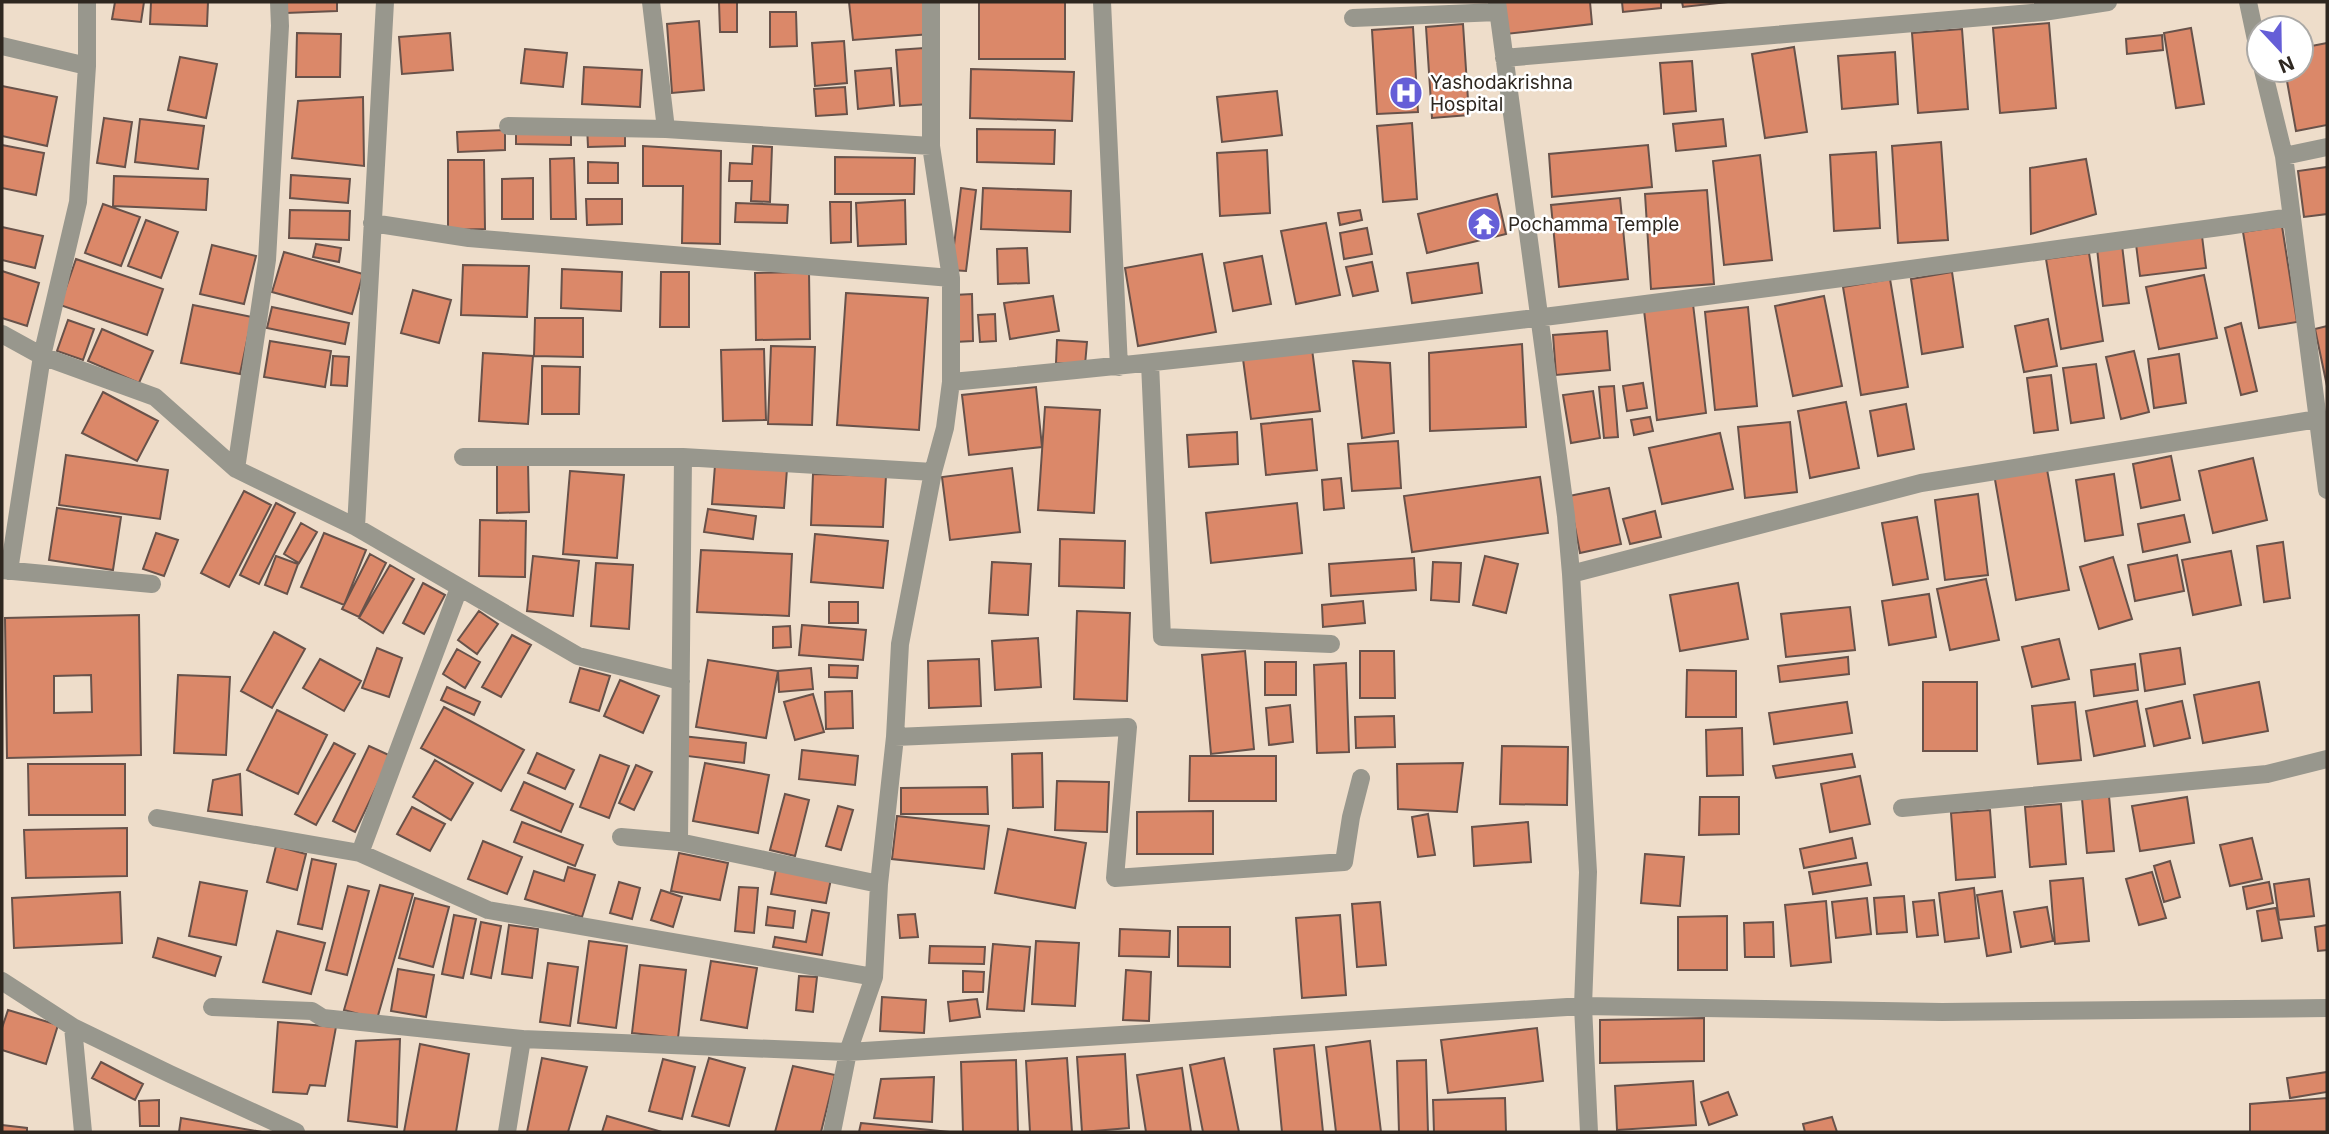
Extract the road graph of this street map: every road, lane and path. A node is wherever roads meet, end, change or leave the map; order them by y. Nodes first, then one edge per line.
1 (87, 2) edge
2 (279, 2) edge
3 (385, 2) edge
4 (651, 2) edge
5 (931, 2) edge
6 (1102, 2) edge
7 (2108, 2) edge
8 (1497, 7) edge
9 (2043, 7) edge
10 (1353, 18) dead end
11 (2, 46) edge
12 (1504, 58) junction
13 (88, 66) junction
14 (2266, 84) edge
15 (508, 126) dead end
16 (666, 129) junction
17 (931, 146) junction
18 (2327, 147) edge
19 (2284, 156) junction
20 (2292, 217) junction
21 (372, 223) junction
22 (951, 278) junction
23 (1539, 319) junction
24 (2, 334) edge
25 (42, 356) junction
26 (1150, 363) junction
27 (1119, 367) junction
28 (951, 382) junction
29 (2318, 419) junction
30 (463, 457) dead end
31 (684, 457) junction
32 (236, 469) junction
33 (933, 472) junction
34 (2327, 490) edge
35 (356, 527) junction
36 (6, 570) edge
37 (1571, 573) junction
38 (152, 584) dead end
39 (458, 589) junction
40 (1331, 644) dead end
41 (681, 681) junction
42 (895, 737) junction
43 (2327, 759) edge
44 (1361, 778) dead end
45 (1902, 808) dead end
46 (157, 818) dead end
47 (621, 837) dead end
48 (679, 842) junction
49 (360, 853) junction
50 (879, 884) junction
51 (874, 977) junction
52 (2, 981) edge
53 (1583, 1006) junction
54 (212, 1007) dead end
55 (2327, 1008) edge
56 (73, 1027) junction
57 (522, 1038) junction
58 (848, 1052) junction
59 (83, 1132) edge
60 (296, 1132) edge
61 (507, 1132) edge
62 (832, 1132) edge
63 (1588, 1132) edge

1 - 13 street
2 - 32 street
3 - 21 street
4 - 16 street
5 - 17 street
6 - 27 street
7 - 9 street
8 - 10 street
8 - 12 street
9 - 12 street
11 - 13 street
12 - 23 street
13 - 25 street
14 - 19 street
15 - 16 street
16 - 17 street
17 - 22 street
18 - 19 street
19 - 20 street
20 - 23 street
20 - 29 street
21 - 22 street
21 - 35 street
22 - 28 street
23 - 26 street
23 - 37 street
24 - 25 street
25 - 32 street
25 - 36 street
26 - 27 street
26 - 40 street
27 - 28 street
28 - 33 street
29 - 34 street
29 - 37 street
30 - 31 street
31 - 33 street
31 - 41 street
32 - 35 street
33 - 42 street
35 - 39 street
36 - 38 street
37 - 53 street
39 - 41 street
39 - 49 street
41 - 48 street
42 - 44 street
42 - 50 street
43 - 45 street
46 - 49 street
47 - 48 street
48 - 50 street
49 - 51 street
50 - 51 street
51 - 58 street
52 - 56 street
53 - 55 street
53 - 58 street
53 - 63 street
54 - 57 street
56 - 59 street
56 - 60 street
57 - 58 street
57 - 61 street
58 - 62 street

